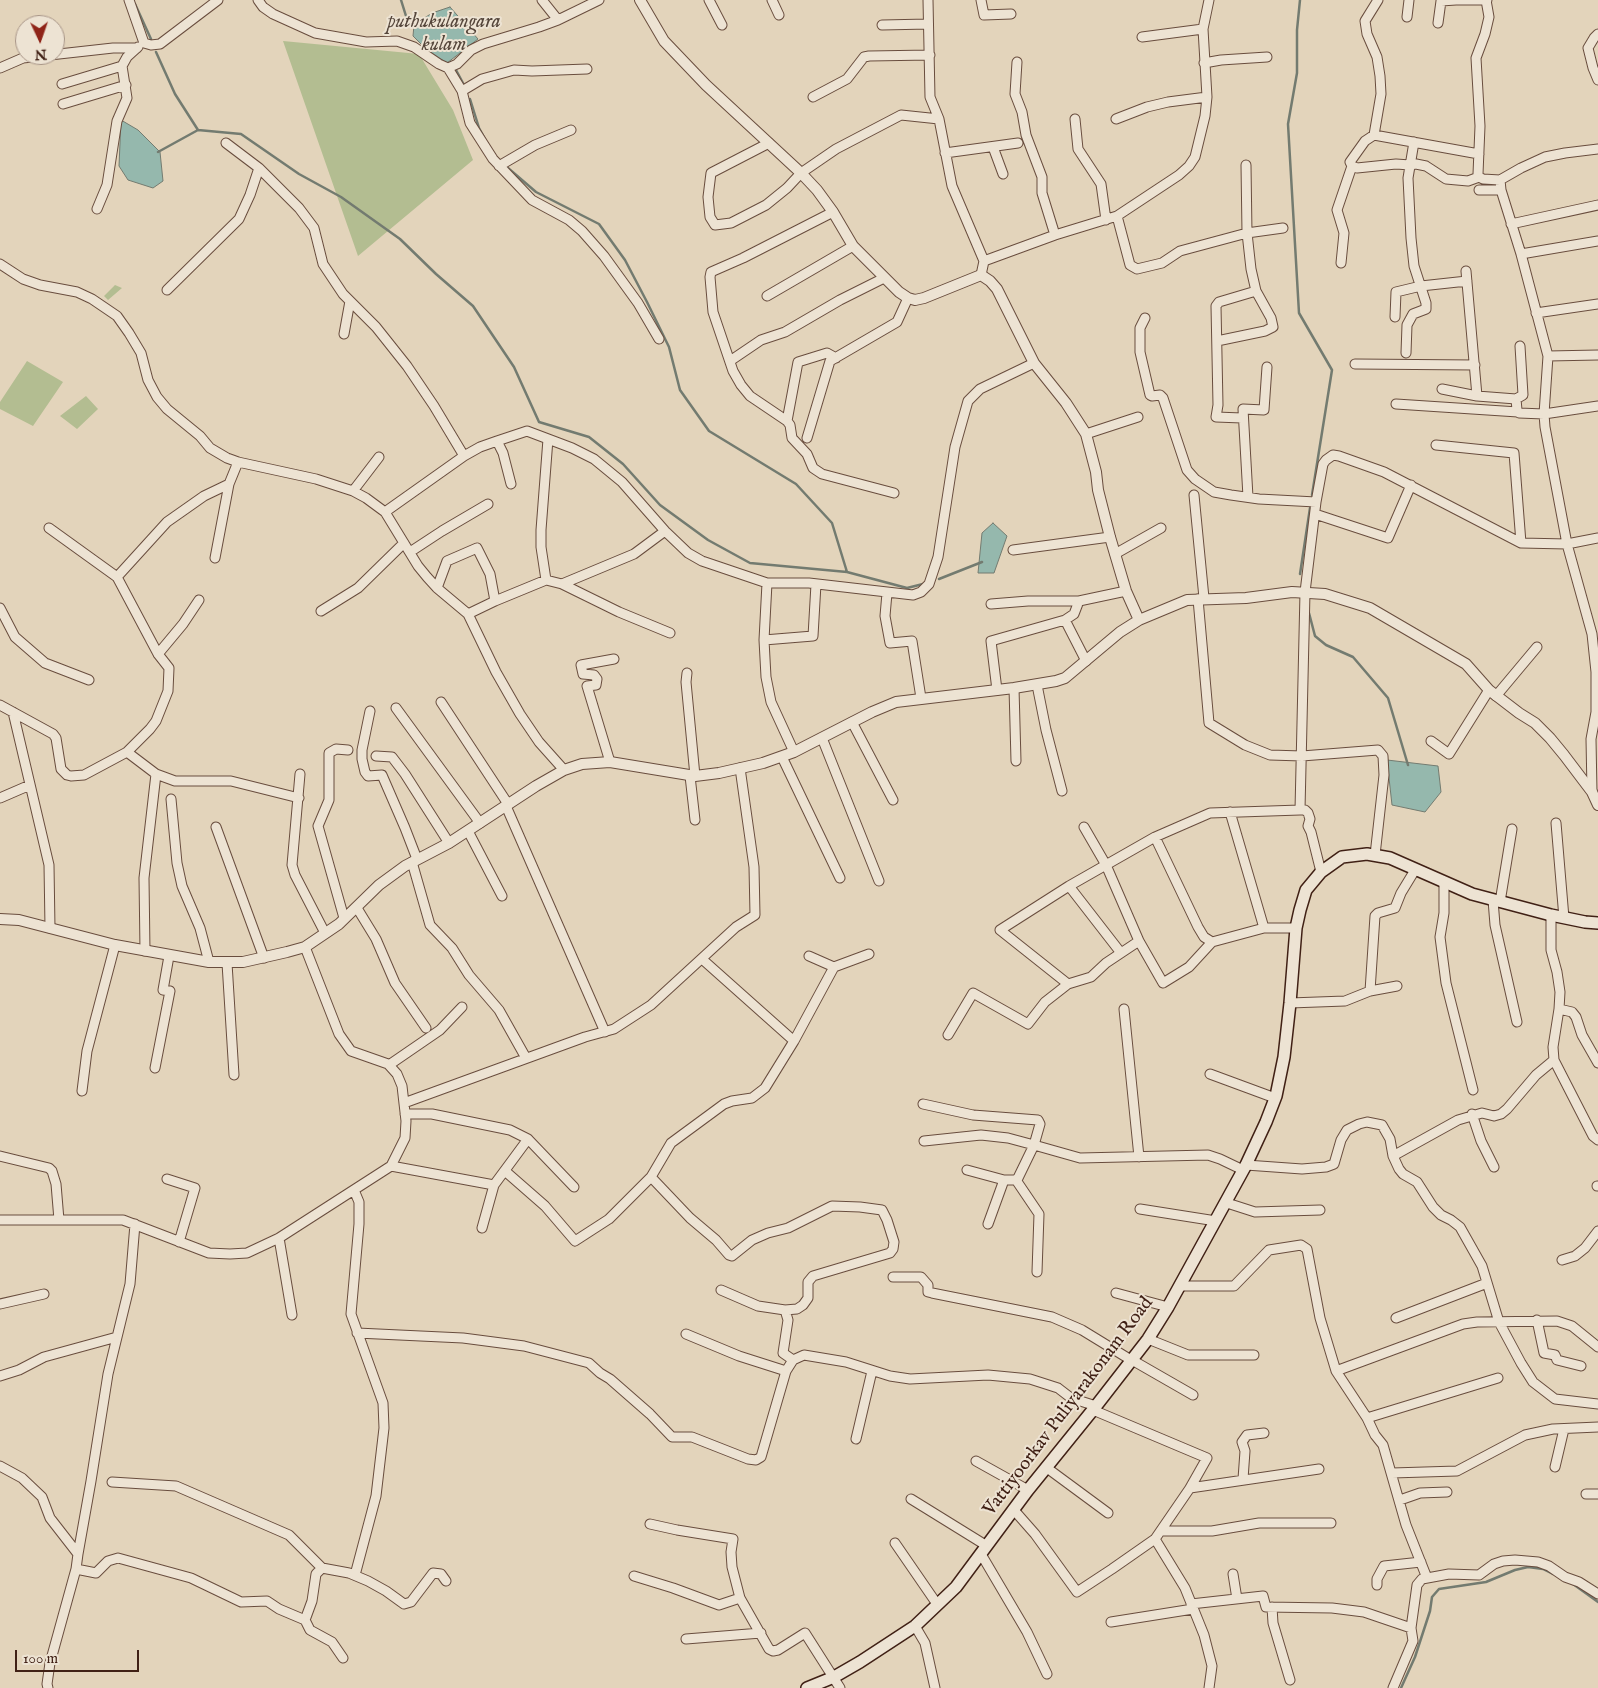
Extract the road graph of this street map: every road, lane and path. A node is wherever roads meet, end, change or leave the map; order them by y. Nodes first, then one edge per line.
1 (129, 0) edge
2 (218, 0) edge
3 (258, 0) edge
4 (542, 0) edge
5 (599, 0) edge
6 (640, 0) edge
7 (709, 0) edge
8 (772, 0) edge
9 (928, 0) edge
10 (981, 0) edge
11 (1209, 0) edge
12 (1378, 0) edge
13 (1409, 0) edge
14 (1457, 0) edge
15 (1486, 0) edge
16 (1011, 14) dead end
17 (779, 15) dead end
18 (1407, 17) dead end
19 (558, 20) junction
20 (928, 24) junction
21 (1438, 24) dead end
22 (722, 25) dead end
23 (882, 25) dead end
24 (1203, 29) junction
25 (1598, 34) edge
26 (1142, 36) dead end
27 (141, 45) junction
28 (930, 55) junction
29 (1267, 57) dead end
30 (1017, 62) dead end
31 (1204, 63) junction
32 (122, 66) junction
33 (0, 68) edge
34 (448, 68) junction
35 (587, 69) dead end
36 (1598, 80) edge
37 (62, 84) dead end
38 (126, 85) junction
39 (462, 91) junction
40 (1207, 96) junction
41 (814, 97) dead end
42 (63, 104) dead end
43 (939, 118) junction
44 (1075, 119) dead end
45 (1116, 119) dead end
46 (571, 130) dead end
47 (1374, 135) junction
48 (1414, 142) junction
49 (226, 143) dead end
50 (769, 143) junction
51 (1018, 143) dead end
52 (993, 147) junction
53 (1598, 149) edge
54 (945, 153) junction
55 (1479, 154) junction
56 (1246, 165) dead end
57 (1410, 165) junction
58 (499, 166) junction
59 (1352, 166) junction
60 (258, 168) junction
61 (801, 172) junction
62 (1003, 174) dead end
63 (1479, 178) junction
64 (1501, 185) junction
65 (1479, 190) dead end
66 (1598, 205) edge
67 (97, 209) dead end
68 (833, 212) junction
69 (1117, 216) junction
70 (1106, 220) junction
71 (1512, 224) junction
72 (1283, 228) dead end
73 (1247, 233) junction
74 (1055, 235) junction
75 (1598, 241) edge
76 (853, 246) junction
77 (1521, 254) junction
78 (984, 262) junction
79 (1341, 263) dead end
80 (0, 264) edge
81 (1466, 271) dead end
82 (981, 275) junction
83 (884, 278) junction
84 (1467, 281) junction
85 (1421, 286) junction
86 (167, 290) dead end
87 (1256, 291) junction
88 (767, 296) dead end
89 (908, 298) junction
90 (350, 301) junction
91 (1598, 304) edge
92 (1536, 314) junction
93 (1145, 318) dead end
94 (1395, 318) dead end
95 (344, 334) dead end
96 (659, 339) dead end
97 (1217, 341) junction
98 (1520, 346) dead end
99 (1406, 353) dead end
100 (1598, 355) edge
101 (1548, 356) junction
102 (836, 358) junction
103 (730, 361) junction
104 (1034, 363) junction
105 (1355, 364) dead end
106 (1475, 365) junction
107 (1267, 367) dead end
108 (1442, 389) dead end
109 (1477, 396) junction
110 (1516, 398) junction
111 (1396, 404) dead end
112 (1598, 406) edge
113 (1518, 412) junction
114 (1544, 414) junction
115 (1138, 417) dead end
116 (1242, 418) junction
117 (787, 421) junction
118 (1086, 434) junction
119 (808, 438) dead end
120 (548, 439) junction
121 (497, 441) junction
122 (1436, 445) dead end
123 (464, 456) junction
124 (379, 457) dead end
125 (238, 462) junction
126 (229, 484) junction
127 (511, 484) dead end
128 (1411, 485) junction
129 (353, 491) junction
130 (894, 493) dead end
131 (1194, 495) dead end
132 (1248, 497) junction
133 (1316, 502) junction
134 (488, 504) dead end
135 (385, 512) junction
136 (1315, 514) junction
137 (49, 528) dead end
138 (1161, 528) dead end
139 (665, 531) junction
140 (1110, 537) junction
141 (1598, 538) edge
142 (404, 543) junction
143 (1521, 543) junction
144 (1567, 544) junction
145 (1013, 550) dead end
146 (410, 552) junction
147 (1115, 554) junction
148 (215, 558) dead end
149 (117, 576) junction
150 (546, 580) junction
151 (766, 583) junction
152 (562, 584) junction
153 (816, 584) junction
154 (437, 588) junction
155 (1126, 591) junction
156 (1305, 592) junction
157 (887, 593) junction
158 (1201, 598) junction
159 (199, 600) dead end
160 (495, 601) junction
161 (1079, 601) junction
162 (991, 604) dead end
163 (0, 608) edge
164 (321, 611) dead end
165 (468, 614) junction
166 (1065, 620) junction
167 (1139, 620) junction
168 (670, 633) dead end
169 (1595, 633) edge
170 (764, 640) junction
171 (1538, 647) dead end
172 (158, 654) junction
173 (614, 659) dead end
174 (1086, 661) junction
175 (687, 673) dead end
176 (89, 680) dead end
177 (1037, 685) junction
178 (1014, 688) junction
179 (997, 690) junction
180 (1492, 693) junction
181 (921, 698) junction
182 (441, 702) dead end
183 (0, 705) edge
184 (396, 708) dead end
185 (370, 711) dead end
186 (13, 712) junction
187 (1597, 712) edge
188 (852, 722) junction
189 (822, 738) junction
190 (1430, 741) dead end
191 (348, 750) dead end
192 (127, 752) junction
193 (794, 752) junction
194 (376, 756) dead end
195 (1302, 756) junction
196 (782, 757) junction
197 (1016, 761) dead end
198 (610, 762) junction
199 (740, 768) junction
200 (564, 770) junction
201 (156, 774) junction
202 (300, 774) dead end
203 (693, 776) junction
204 (30, 785) junction
205 (1062, 791) dead end
206 (1592, 792) junction
207 (0, 798) edge
208 (299, 798) junction
209 (171, 799) dead end
210 (893, 800) dead end
211 (1598, 804) edge
212 (507, 805) junction
213 (1300, 810) junction
214 (1230, 812) junction
215 (695, 820) dead end
216 (480, 822) junction
217 (1556, 824) dead end
218 (216, 827) dead end
219 (1084, 827) dead end
220 (1512, 829) dead end
221 (468, 830) junction
222 (1155, 836) junction
223 (449, 842) junction
224 (1375, 855) junction
225 (414, 860) junction
226 (1106, 865) junction
227 (1415, 870) junction
228 (1321, 872) junction
229 (840, 878) dead end
230 (879, 881) dead end
231 (1444, 883) junction
232 (1069, 886) junction
233 (502, 896) dead end
234 (1496, 901) junction
235 (357, 908) junction
236 (1551, 915) junction
237 (344, 918) junction
238 (1564, 918) junction
239 (0, 919) edge
240 (1598, 923) edge
241 (50, 928) junction
242 (1264, 928) junction
243 (1296, 928) junction
244 (325, 933) junction
245 (1139, 941) junction
246 (1212, 942) junction
247 (115, 945) junction
248 (305, 947) junction
249 (146, 951) junction
250 (1122, 953) junction
251 (869, 954) dead end
252 (170, 956) junction
253 (809, 956) dead end
254 (264, 958) junction
255 (702, 959) junction
256 (209, 962) junction
257 (227, 963) junction
258 (834, 967) junction
259 (1068, 984) junction
260 (1397, 986) dead end
261 (1370, 991) junction
262 (1290, 1003) junction
263 (462, 1007) dead end
264 (1124, 1009) dead end
265 (1559, 1009) junction
266 (1517, 1022) dead end
267 (426, 1028) dead end
268 (605, 1032) junction
269 (948, 1035) dead end
270 (794, 1041) junction
271 (526, 1058) junction
272 (1554, 1060) junction
273 (1598, 1063) edge
274 (389, 1065) junction
275 (155, 1068) dead end
276 (1210, 1074) dead end
277 (234, 1075) dead end
278 (1473, 1090) dead end
279 (82, 1091) dead end
280 (1275, 1098) junction
281 (404, 1103) junction
282 (923, 1104) dead end
283 (405, 1114) junction
284 (1472, 1114) junction
285 (528, 1139) junction
286 (924, 1140) dead end
287 (1598, 1140) edge
288 (1034, 1145) junction
289 (0, 1156) edge
290 (1393, 1156) junction
291 (1139, 1157) junction
292 (391, 1166) junction
293 (1494, 1167) dead end
294 (1245, 1168) junction
295 (967, 1170) dead end
296 (505, 1171) junction
297 (651, 1177) junction
298 (166, 1179) dead end
299 (1004, 1180) junction
300 (1016, 1180) junction
301 (494, 1185) junction
302 (574, 1187) dead end
303 (354, 1190) junction
304 (1227, 1203) junction
305 (1140, 1209) dead end
306 (1320, 1210) dead end
307 (0, 1220) edge
308 (59, 1220) junction
309 (1216, 1221) junction
310 (136, 1224) junction
311 (988, 1224) dead end
312 (482, 1228) dead end
313 (1598, 1231) edge
314 (279, 1238) junction
315 (179, 1242) junction
316 (1562, 1260) dead end
317 (1037, 1272) dead end
318 (893, 1277) dead end
319 (1487, 1283) junction
320 (1180, 1286) junction
321 (721, 1290) dead end
322 (1116, 1293) dead end
323 (44, 1294) dead end
324 (0, 1304) edge
325 (1168, 1307) junction
326 (785, 1310) junction
327 (292, 1314) dead end
328 (1396, 1318) dead end
329 (1537, 1320) junction
330 (1499, 1322) junction
331 (357, 1332) junction
332 (686, 1334) dead end
333 (117, 1337) junction
334 (1148, 1339) junction
335 (1598, 1347) edge
336 (1254, 1355) dead end
337 (793, 1360) junction
338 (1132, 1360) junction
339 (1581, 1366) dead end
340 (786, 1371) junction
341 (872, 1371) junction
342 (1336, 1371) junction
343 (0, 1376) edge
344 (1498, 1378) dead end
345 (1193, 1395) dead end
346 (1598, 1404) edge
347 (1095, 1408) junction
348 (1367, 1418) junction
349 (1598, 1427) edge
350 (1564, 1429) junction
351 (1264, 1434) dead end
352 (856, 1439) dead end
353 (976, 1461) dead end
354 (0, 1466) edge
355 (1556, 1467) dead end
356 (1046, 1468) junction
357 (1319, 1469) dead end
358 (1392, 1473) junction
359 (1243, 1479) junction
360 (112, 1482) dead end
361 (1190, 1488) junction
362 (1028, 1490) junction
363 (1447, 1492) dead end
364 (1586, 1494) dead end
365 (1598, 1494) edge
366 (911, 1499) dead end
367 (1400, 1500) junction
368 (1013, 1509) junction
369 (1108, 1513) dead end
370 (1331, 1523) dead end
371 (650, 1524) dead end
372 (1158, 1535) junction
373 (895, 1543) dead end
374 (984, 1550) junction
375 (78, 1554) junction
376 (1421, 1562) junction
377 (322, 1568) junction
378 (76, 1570) junction
379 (1233, 1574) dead end
380 (355, 1575) junction
381 (634, 1576) dead end
382 (1427, 1578) junction
383 (446, 1581) dead end
384 (1376, 1585) dead end
385 (1598, 1594) edge
386 (740, 1598) junction
387 (1237, 1599) junction
388 (937, 1604) junction
389 (1192, 1607) junction
390 (1272, 1607) junction
391 (304, 1620) junction
392 (1111, 1622) dead end
393 (915, 1626) junction
394 (1412, 1628) junction
395 (760, 1633) junction
396 (686, 1639) dead end
397 (343, 1658) dead end
398 (1047, 1674) dead end
399 (834, 1677) junction
400 (1290, 1680) dead end
401 (814, 1687) edge
402 (48, 1688) edge
403 (840, 1688) edge
404 (935, 1688) edge
405 (1209, 1688) edge
406 (1393, 1688) edge

1 - 27 street
2 - 27 street
3 - 34 street
4 - 19 street
5 - 19 street
6 - 50 street
7 - 22 street
8 - 17 street
9 - 20 street
10 - 16 street
11 - 24 street
12 - 47 street
13 - 18 street
14 - 15 street
14 - 21 street
15 - 55 street
19 - 34 street
20 - 23 street
20 - 28 street
24 - 26 street
24 - 31 street
25 - 36 street
27 - 32 street
27 - 33 street
28 - 41 street
28 - 43 street
29 - 31 street
30 - 74 street
31 - 40 street
32 - 37 street
32 - 38 street
34 - 39 street
35 - 39 street
38 - 42 street
38 - 67 street
39 - 58 street
40 - 45 street
40 - 69 street
43 - 54 street
43 - 61 street
44 - 70 street
46 - 58 street
47 - 48 street
47 - 59 street
48 - 55 street
48 - 57 street
49 - 60 street
50 - 61 street
50 - 61 street
51 - 52 street
52 - 54 street
52 - 62 street
53 - 64 street
54 - 78 street
55 - 63 street
56 - 73 street
57 - 59 street
57 - 63 street
57 - 85 street
58 - 96 street
59 - 79 street
60 - 86 street
60 - 90 street
61 - 68 street
63 - 64 street
64 - 65 street
64 - 71 street
66 - 71 street
68 - 76 street
68 - 103 street
69 - 70 street
69 - 73 street
70 - 74 street
71 - 77 street
72 - 73 street
73 - 87 street
74 - 78 street
75 - 77 street
76 - 83 street
76 - 88 street
77 - 92 street
78 - 82 street
80 - 125 street
81 - 84 street
82 - 89 street
82 - 104 street
83 - 89 street
83 - 103 street
84 - 85 street
84 - 106 street
85 - 94 street
85 - 99 street
87 - 97 street
87 - 97 street
89 - 102 street
90 - 95 street
90 - 123 street
91 - 92 street
92 - 101 street
93 - 132 street
97 - 116 street
98 - 110 street
100 - 101 street
101 - 114 street
102 - 117 street
102 - 119 street
103 - 117 street
104 - 118 street
104 - 157 street
105 - 106 street
106 - 109 street
107 - 116 street
108 - 109 street
109 - 110 street
110 - 113 street
111 - 113 street
112 - 114 street
113 - 114 street
114 - 144 street
115 - 118 street
116 - 132 street
117 - 130 street
118 - 140 street
120 - 121 street
120 - 139 street
120 - 150 street
121 - 123 street
121 - 127 street
122 - 143 street
123 - 135 street
124 - 129 street
125 - 126 street
125 - 129 street
126 - 148 street
126 - 149 street
128 - 133 street
128 - 136 street
128 - 143 street
129 - 135 street
131 - 158 street
132 - 133 street
133 - 136 street
134 - 146 street
135 - 142 street
136 - 156 street
137 - 149 street
138 - 147 street
139 - 151 street
139 - 152 street
140 - 145 street
140 - 147 street
141 - 144 street
142 - 146 street
142 - 164 street
143 - 144 street
144 - 169 street
146 - 154 street
147 - 155 street
149 - 172 street
150 - 152 street
150 - 160 street
151 - 153 street
151 - 170 street
152 - 168 street
153 - 157 street
153 - 170 street
154 - 160 street
154 - 165 street
155 - 161 street
155 - 167 street
156 - 158 street
156 - 180 street
156 - 195 street
157 - 181 street
158 - 167 street
158 - 195 street
159 - 172 street
160 - 165 street
161 - 162 street
161 - 166 street
163 - 176 street
165 - 200 street
166 - 174 street
166 - 179 street
167 - 174 street
169 - 187 street
170 - 193 street
171 - 180 street
172 - 192 street
173 - 198 street
174 - 177 street
175 - 203 street
177 - 178 street
177 - 205 street
178 - 179 street
178 - 197 street
179 - 181 street
180 - 190 street
180 - 206 street
181 - 188 street
182 - 212 street
183 - 186 street
184 - 216 street
185 - 225 street
186 - 192 street
186 - 204 street
187 - 206 street
188 - 189 street
188 - 210 street
189 - 193 street
189 - 230 street
191 - 237 street
192 - 201 street
193 - 196 street
194 - 223 street
195 - 213 street
195 - 224 street
196 - 199 street
196 - 229 street
198 - 200 street
198 - 203 street
199 - 203 street
199 - 255 street
200 - 212 street
201 - 208 street
201 - 249 street
202 - 208 street
203 - 215 street
204 - 207 street
204 - 241 street
206 - 211 street
208 - 244 street
209 - 256 street
212 - 216 street
212 - 268 street
213 - 214 street
213 - 228 street
214 - 222 street
214 - 242 street
216 - 221 street
217 - 238 street
218 - 254 street
219 - 226 street
220 - 234 street
221 - 223 street
221 - 233 street
222 - 226 street
222 - 246 street
223 - 225 street
224 - 227 main road, Vattiyoorkav Puliyarakonam Road
224 - 228 main road, Vattiyoorkav Puliyarakonam Road
225 - 235 street
225 - 271 street
226 - 232 street
226 - 245 street
227 - 231 main road, Vattiyoorkav Puliyarakonam Road
227 - 261 street
228 - 243 main road, Vattiyoorkav Puliyarakonam Road
231 - 234 main road, Vattiyoorkav Puliyarakonam Road
231 - 278 street
232 - 250 street
232 - 259 street
234 - 236 main road, Vattiyoorkav Puliyarakonam Road
234 - 266 street
235 - 237 street
235 - 267 street
236 - 238 main road, Vattiyoorkav Puliyarakonam Road
236 - 265 street
237 - 244 street
238 - 240 main road, Vattiyoorkav Puliyarakonam Road
239 - 241 street
241 - 247 street
242 - 243 street
242 - 246 street
243 - 262 main road, Vattiyoorkav Puliyarakonam Road
244 - 248 street
245 - 246 street
245 - 250 street
247 - 249 street
247 - 279 street
248 - 254 street
248 - 274 street
249 - 252 street
250 - 259 street
251 - 258 street
252 - 256 street
252 - 275 street
253 - 258 street
254 - 257 street
255 - 268 street
255 - 270 street
256 - 257 street
257 - 277 street
258 - 270 street
259 - 269 street
260 - 261 street
261 - 262 street
262 - 280 main road, Vattiyoorkav Puliyarakonam Road
263 - 274 street
264 - 291 street
265 - 272 street
265 - 273 street
268 - 271 street
270 - 297 street
271 - 281 street
272 - 284 street
272 - 287 street
274 - 281 street
276 - 280 street
280 - 294 main road, Vattiyoorkav Puliyarakonam Road
281 - 283 street
282 - 288 street
283 - 285 street
283 - 292 street
284 - 290 street
284 - 293 street
285 - 296 street
285 - 302 street
286 - 288 street
288 - 291 street
288 - 300 street
289 - 308 street
290 - 294 street
290 - 319 street
291 - 294 street
292 - 301 street
292 - 303 street
294 - 304 main road, Vattiyoorkav Puliyarakonam Road
295 - 299 street
296 - 297 street
296 - 301 street
297 - 326 street
298 - 315 street
299 - 300 street
299 - 311 street
300 - 317 street
301 - 312 street
303 - 314 street
303 - 331 street
304 - 306 street
304 - 309 main road, Vattiyoorkav Puliyarakonam Road
305 - 309 street
307 - 308 street
308 - 310 street
309 - 320 main road, Vattiyoorkav Puliyarakonam Road
310 - 315 street
310 - 333 street
313 - 316 street
314 - 315 street
314 - 327 street
318 - 338 street
319 - 328 street
319 - 330 street
320 - 325 main road, Vattiyoorkav Puliyarakonam Road
320 - 342 street
321 - 326 street
322 - 325 street
323 - 324 street
325 - 334 main road, Vattiyoorkav Puliyarakonam Road
326 - 337 street
329 - 330 street
329 - 335 street
329 - 339 street
330 - 342 street
330 - 346 street
331 - 340 street
331 - 380 street
332 - 340 street
333 - 343 street
333 - 375 street
334 - 336 street
334 - 338 main road, Vattiyoorkav Puliyarakonam Road
337 - 340 street
337 - 341 street
338 - 345 street
338 - 347 main road, Vattiyoorkav Puliyarakonam Road
341 - 347 street
341 - 352 street
342 - 348 street
344 - 348 street
347 - 356 main road, Vattiyoorkav Puliyarakonam Road
347 - 361 street
348 - 358 street
349 - 350 street
350 - 355 street
350 - 358 street
351 - 359 street
353 - 362 street
354 - 375 street
356 - 362 main road, Vattiyoorkav Puliyarakonam Road
356 - 369 street
357 - 359 street
358 - 367 street
359 - 361 street
360 - 377 street
361 - 372 street
362 - 368 main road, Vattiyoorkav Puliyarakonam Road
363 - 367 street
364 - 365 street
366 - 374 street
367 - 376 street
368 - 372 street
368 - 374 main road, Vattiyoorkav Puliyarakonam Road
370 - 372 street
371 - 386 street
372 - 389 street
373 - 388 street
374 - 388 main road, Vattiyoorkav Puliyarakonam Road
374 - 398 street
375 - 378 street
376 - 382 street
376 - 384 street
377 - 380 street
377 - 391 street
378 - 391 street
378 - 402 street
379 - 387 street
380 - 383 street
381 - 386 street
382 - 385 street
382 - 394 street
386 - 395 street
387 - 389 street
387 - 390 street
388 - 393 main road, Vattiyoorkav Puliyarakonam Road
389 - 392 street
389 - 405 street
390 - 394 street
390 - 400 street
391 - 397 street
393 - 399 main road, Vattiyoorkav Puliyarakonam Road
393 - 404 street
394 - 406 street
395 - 396 street
395 - 399 street
399 - 401 main road, Vattiyoorkav Puliyarakonam Road
399 - 403 street

